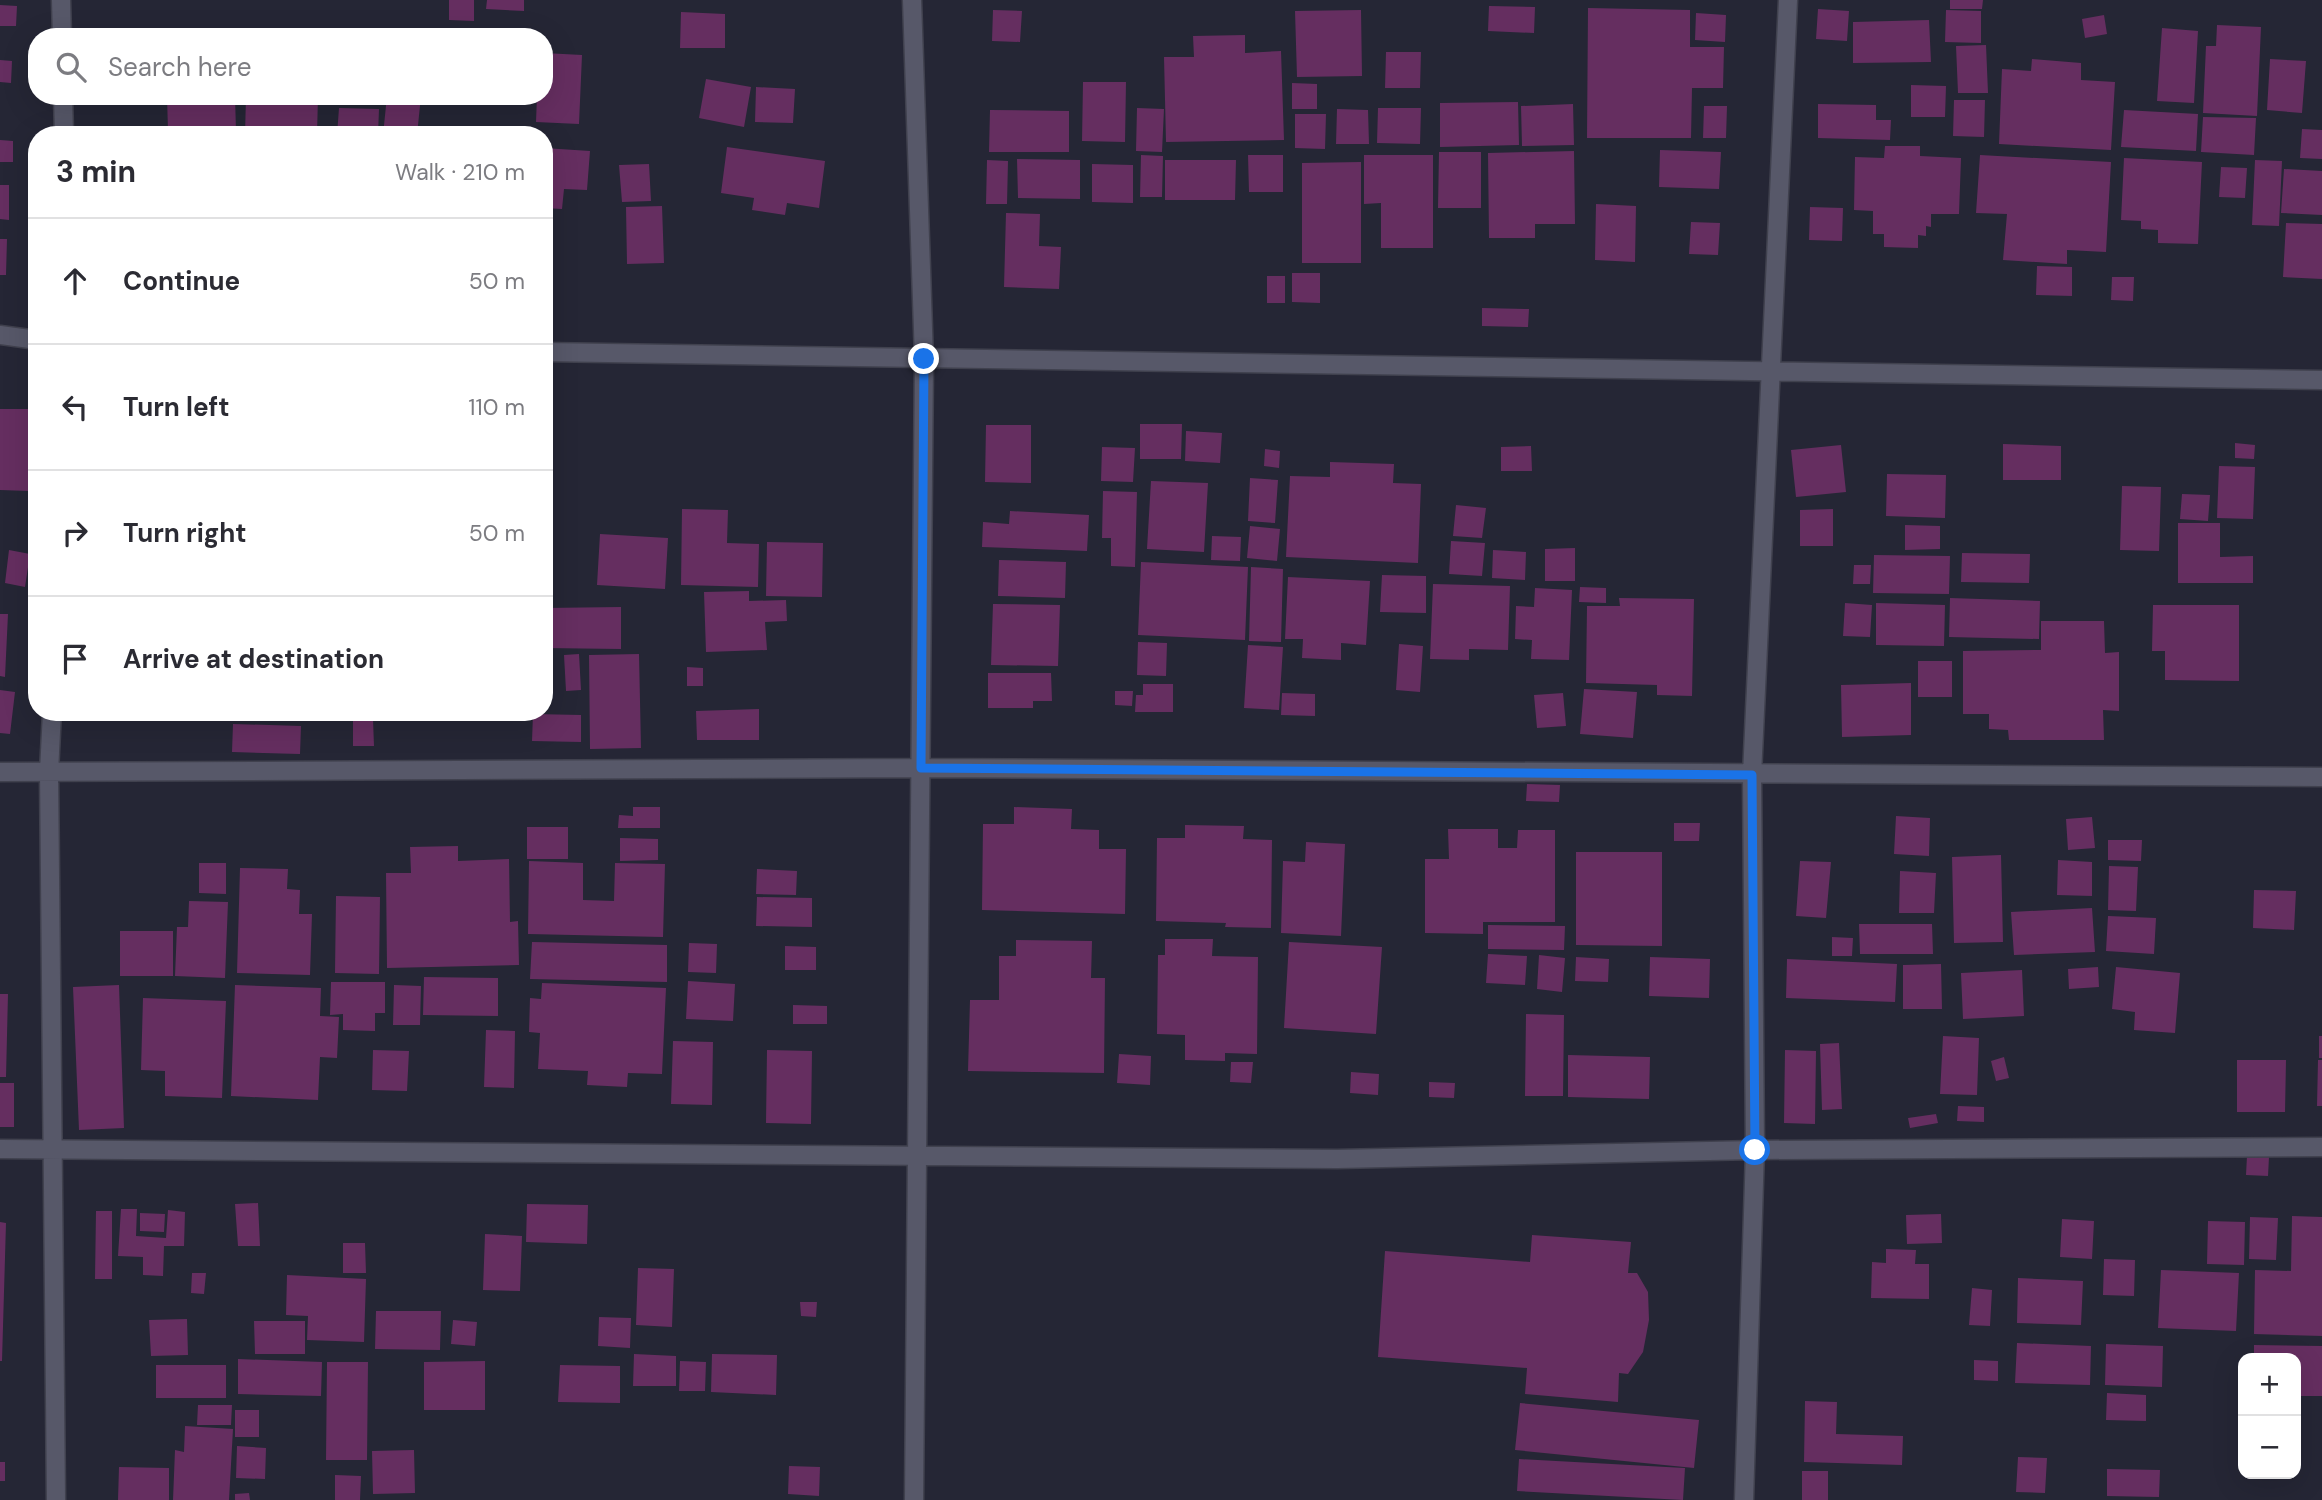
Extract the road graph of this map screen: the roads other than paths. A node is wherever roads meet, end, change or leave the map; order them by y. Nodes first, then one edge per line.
1 (61, 0) edge
2 (912, 0) edge
3 (1788, 0) edge
4 (62, 28) edge
5 (63, 105) edge
6 (64, 126) edge
7 (0, 335) edge
8 (28, 339) edge
9 (553, 352) edge
10 (924, 359) junction
11 (1769, 371) junction
12 (2322, 380) edge
13 (52, 721) edge
14 (921, 768) junction
15 (0, 772) edge
16 (49, 772) junction
17 (1752, 775) junction
18 (2322, 777) edge
19 (2322, 1147) edge
20 (52, 1148) junction
21 (0, 1149) edge
22 (1755, 1150) junction
23 (917, 1156) junction
24 (56, 1500) edge
25 (914, 1500) edge
26 (1744, 1500) edge

1 - 4 street
2 - 10 street
3 - 11 street
5 - 6 street
7 - 8 street
9 - 10 street
10 - 11 street
10 - 14 street
11 - 12 street
11 - 17 street
13 - 16 street
14 - 16 street
14 - 17 street
14 - 23 street
15 - 16 street
16 - 20 street
17 - 18 street
17 - 22 street
19 - 22 street
20 - 21 street
20 - 23 street
20 - 24 street
22 - 23 street
22 - 26 street
23 - 25 street

